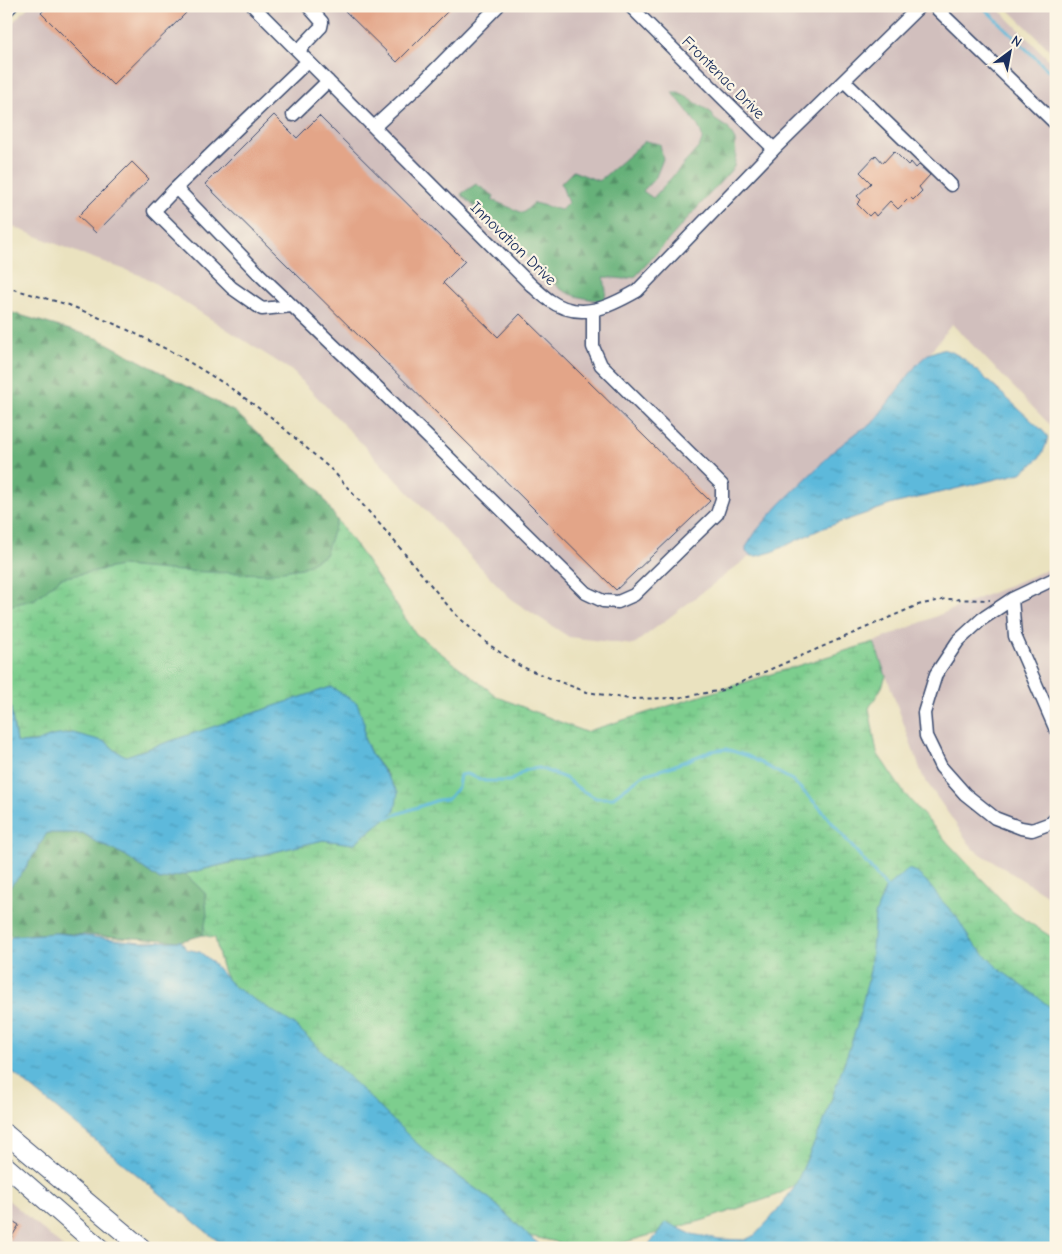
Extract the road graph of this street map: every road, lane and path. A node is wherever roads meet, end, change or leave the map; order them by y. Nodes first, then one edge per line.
1 (11, 6) edge
2 (254, 6) edge
3 (308, 6) edge
4 (498, 6) edge
5 (630, 6) edge
6 (920, 6) edge
7 (934, 6) edge
8 (6, 11) edge
9 (298, 51) junction
10 (308, 61) junction
11 (328, 81) junction
12 (844, 81) junction
13 (293, 115) dead end
14 (1056, 124) edge
15 (374, 127) junction
16 (774, 149) junction
17 (951, 186) dead end
18 (176, 188) junction
19 (6, 287) edge
20 (292, 306) junction
21 (593, 311) junction
22 (1056, 578) edge
23 (1012, 599) junction
24 (1056, 730) edge
25 (1056, 818) edge
26 (6, 1134) edge
27 (6, 1166) edge
28 (100, 1248) edge
29 (142, 1248) edge

1 - 8 street
2 - 9 street, Innovation Drive
3 - 9 street
4 - 15 street
5 - 16 street, Frontenac Drive
6 - 12 street, Innovation Drive
7 - 14 street
9 - 10 street, Innovation Drive
10 - 11 street, Innovation Drive
10 - 18 street
11 - 13 street
11 - 15 street, Innovation Drive
12 - 16 street, Innovation Drive
12 - 17 street
15 - 21 street, Innovation Drive
16 - 21 street, Innovation Drive
18 - 20 street
18 - 20 street
19 - 23 path
20 - 21 street
22 - 23 street
23 - 24 street
23 - 25 street
26 - 29 highway
27 - 28 highway

